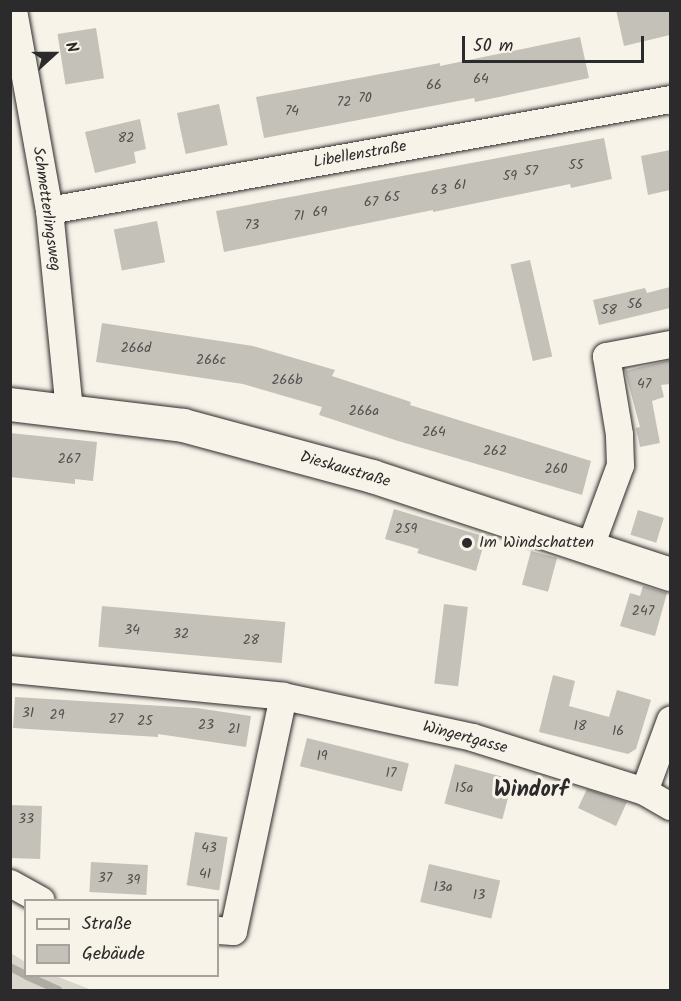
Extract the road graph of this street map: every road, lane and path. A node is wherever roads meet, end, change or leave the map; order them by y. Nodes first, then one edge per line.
1 (13, 10) edge
2 (670, 99) edge
3 (49, 210) junction
4 (670, 344) edge
5 (10, 404) edge
6 (69, 410) junction
7 (590, 546) junction
8 (670, 574) edge
9 (10, 669) edge
10 (283, 696) junction
11 (670, 720) edge
12 (644, 791) junction
13 (670, 806) edge
14 (10, 883) edge
15 (39, 899) edge
16 (219, 930) edge

1 - 3 street, Schmetterlingsweg
2 - 3 street, Libellenstraße
3 - 6 street, Schmetterlingsweg
4 - 7 street
5 - 6 main road, Dieskaustraße
6 - 7 main road, Dieskaustraße
7 - 8 main road, Dieskaustraße
9 - 10 street, Wingertgasse
10 - 12 street, Wingertgasse
10 - 16 street
11 - 12 street
12 - 13 street, Wingertgasse
14 - 15 street

